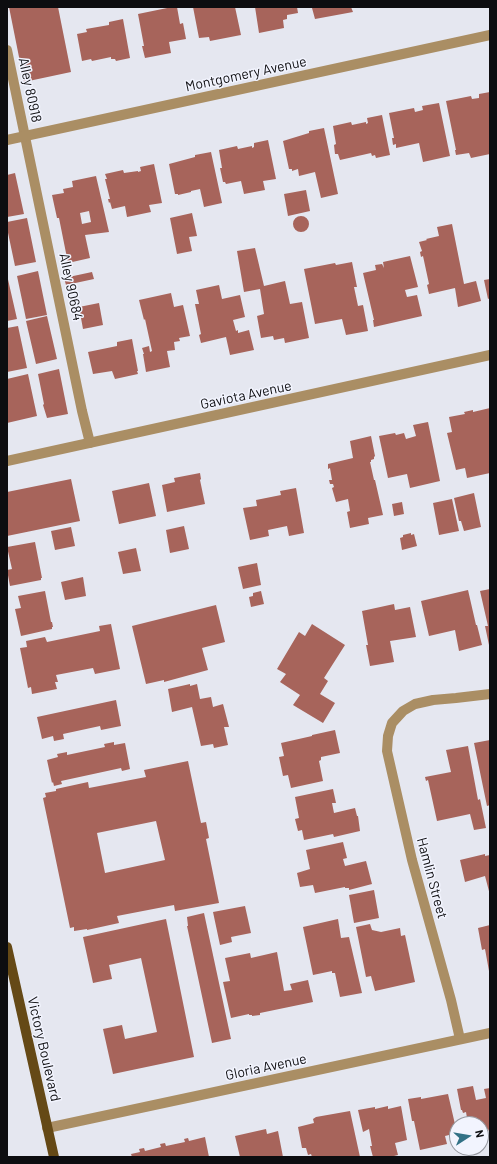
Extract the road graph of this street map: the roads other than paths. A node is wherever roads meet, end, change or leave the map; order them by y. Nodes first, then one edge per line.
1 (490, 35) edge
2 (7, 50) edge
3 (26, 136) junction
4 (7, 140) edge
5 (490, 355) edge
6 (90, 443) junction
7 (7, 460) edge
8 (490, 694) edge
9 (7, 947) edge
10 (490, 1033) edge
11 (460, 1039) junction
12 (47, 1128) junction
13 (54, 1157) edge

1 - 3 street, Montgomery Avenue
2 - 3 street, Alley 80918
3 - 4 street, Montgomery Avenue
3 - 6 street, Alley 90684
5 - 6 street, Gaviota Avenue
6 - 7 street, Gaviota Avenue
8 - 11 street, Hamlin Street
9 - 12 main road, Victory Boulevard
10 - 11 street, Gloria Avenue
11 - 12 street, Gloria Avenue
12 - 13 main road, Victory Boulevard

